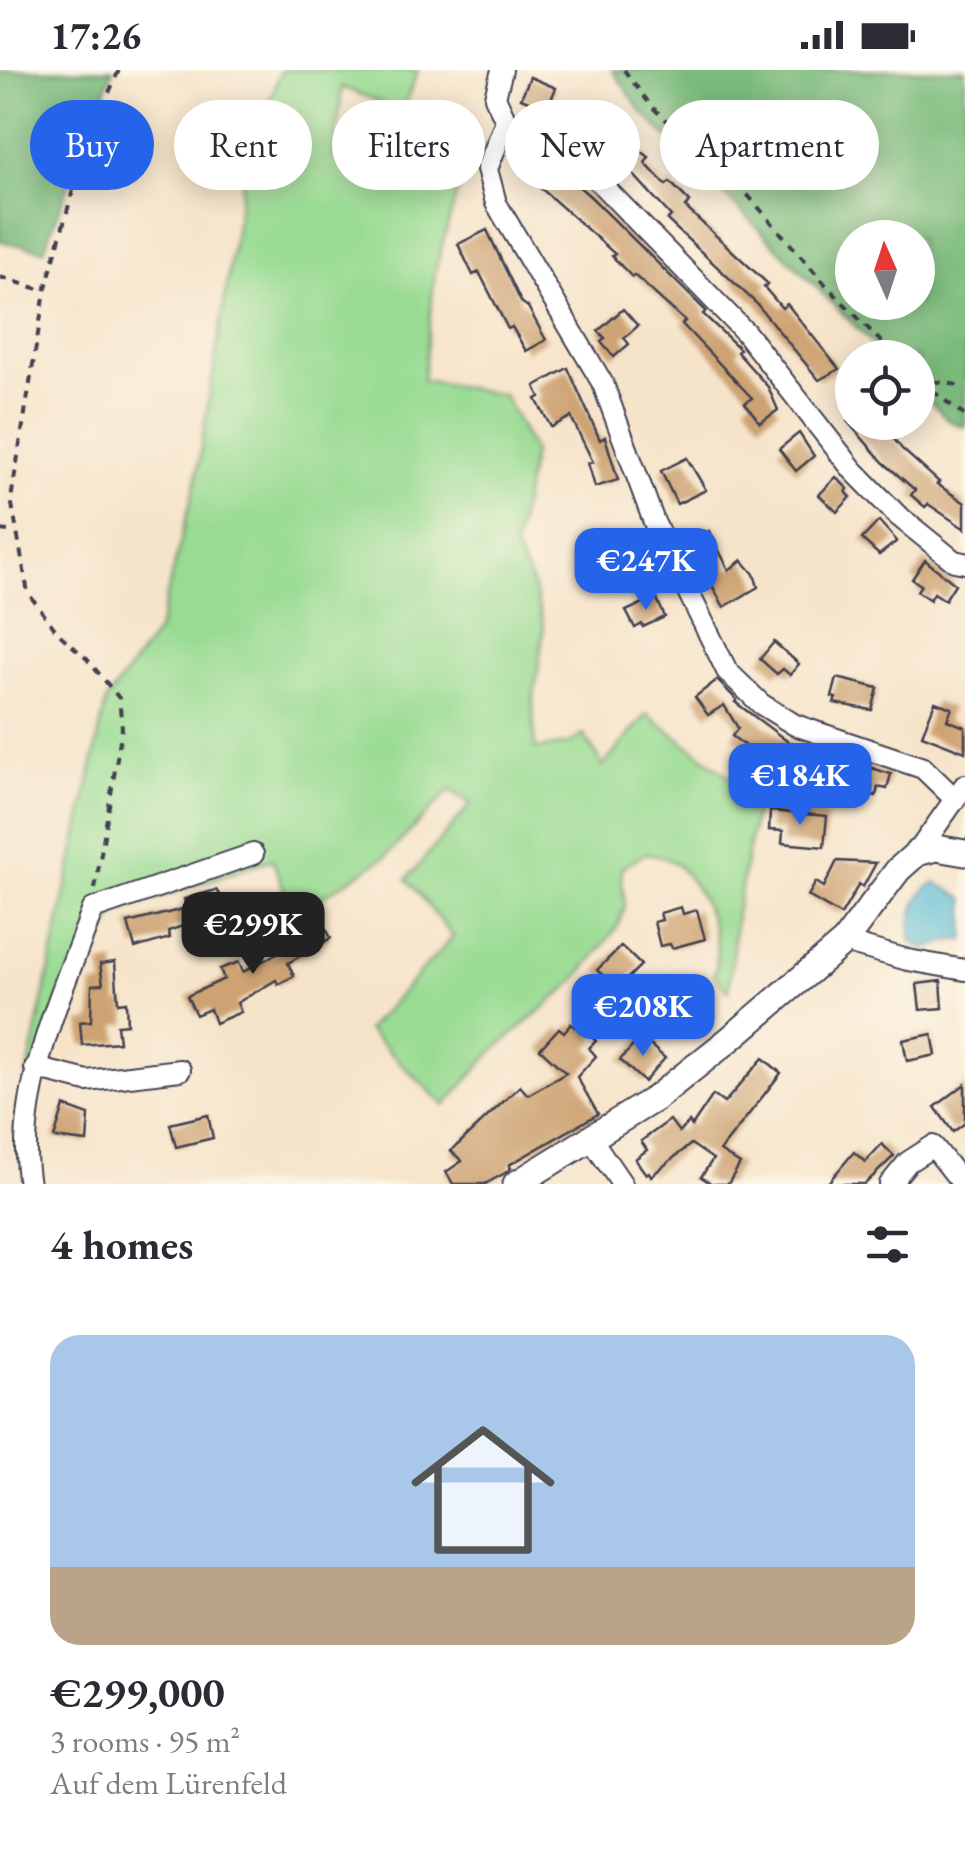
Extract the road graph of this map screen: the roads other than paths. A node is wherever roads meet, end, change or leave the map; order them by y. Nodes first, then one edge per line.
1 (502, 70) edge
2 (505, 119) edge
3 (505, 123) edge
4 (606, 190) edge
5 (965, 563) edge
6 (959, 791) edge
7 (926, 850) junction
8 (253, 854) dead end
9 (965, 854) edge
10 (844, 942) junction
11 (965, 970) edge
12 (35, 1068) junction
13 (180, 1070) dead end
14 (592, 1140) junction
15 (28, 1184) edge
16 (516, 1184) edge
17 (622, 1184) edge
18 (890, 1184) edge
19 (963, 1184) edge

1 - 2 street
3 - 6 street
4 - 5 street
6 - 7 street
7 - 9 street
7 - 10 street
8 - 12 street
10 - 11 street
10 - 14 street
12 - 13 street
12 - 15 street
14 - 16 street
14 - 17 street
18 - 19 street

